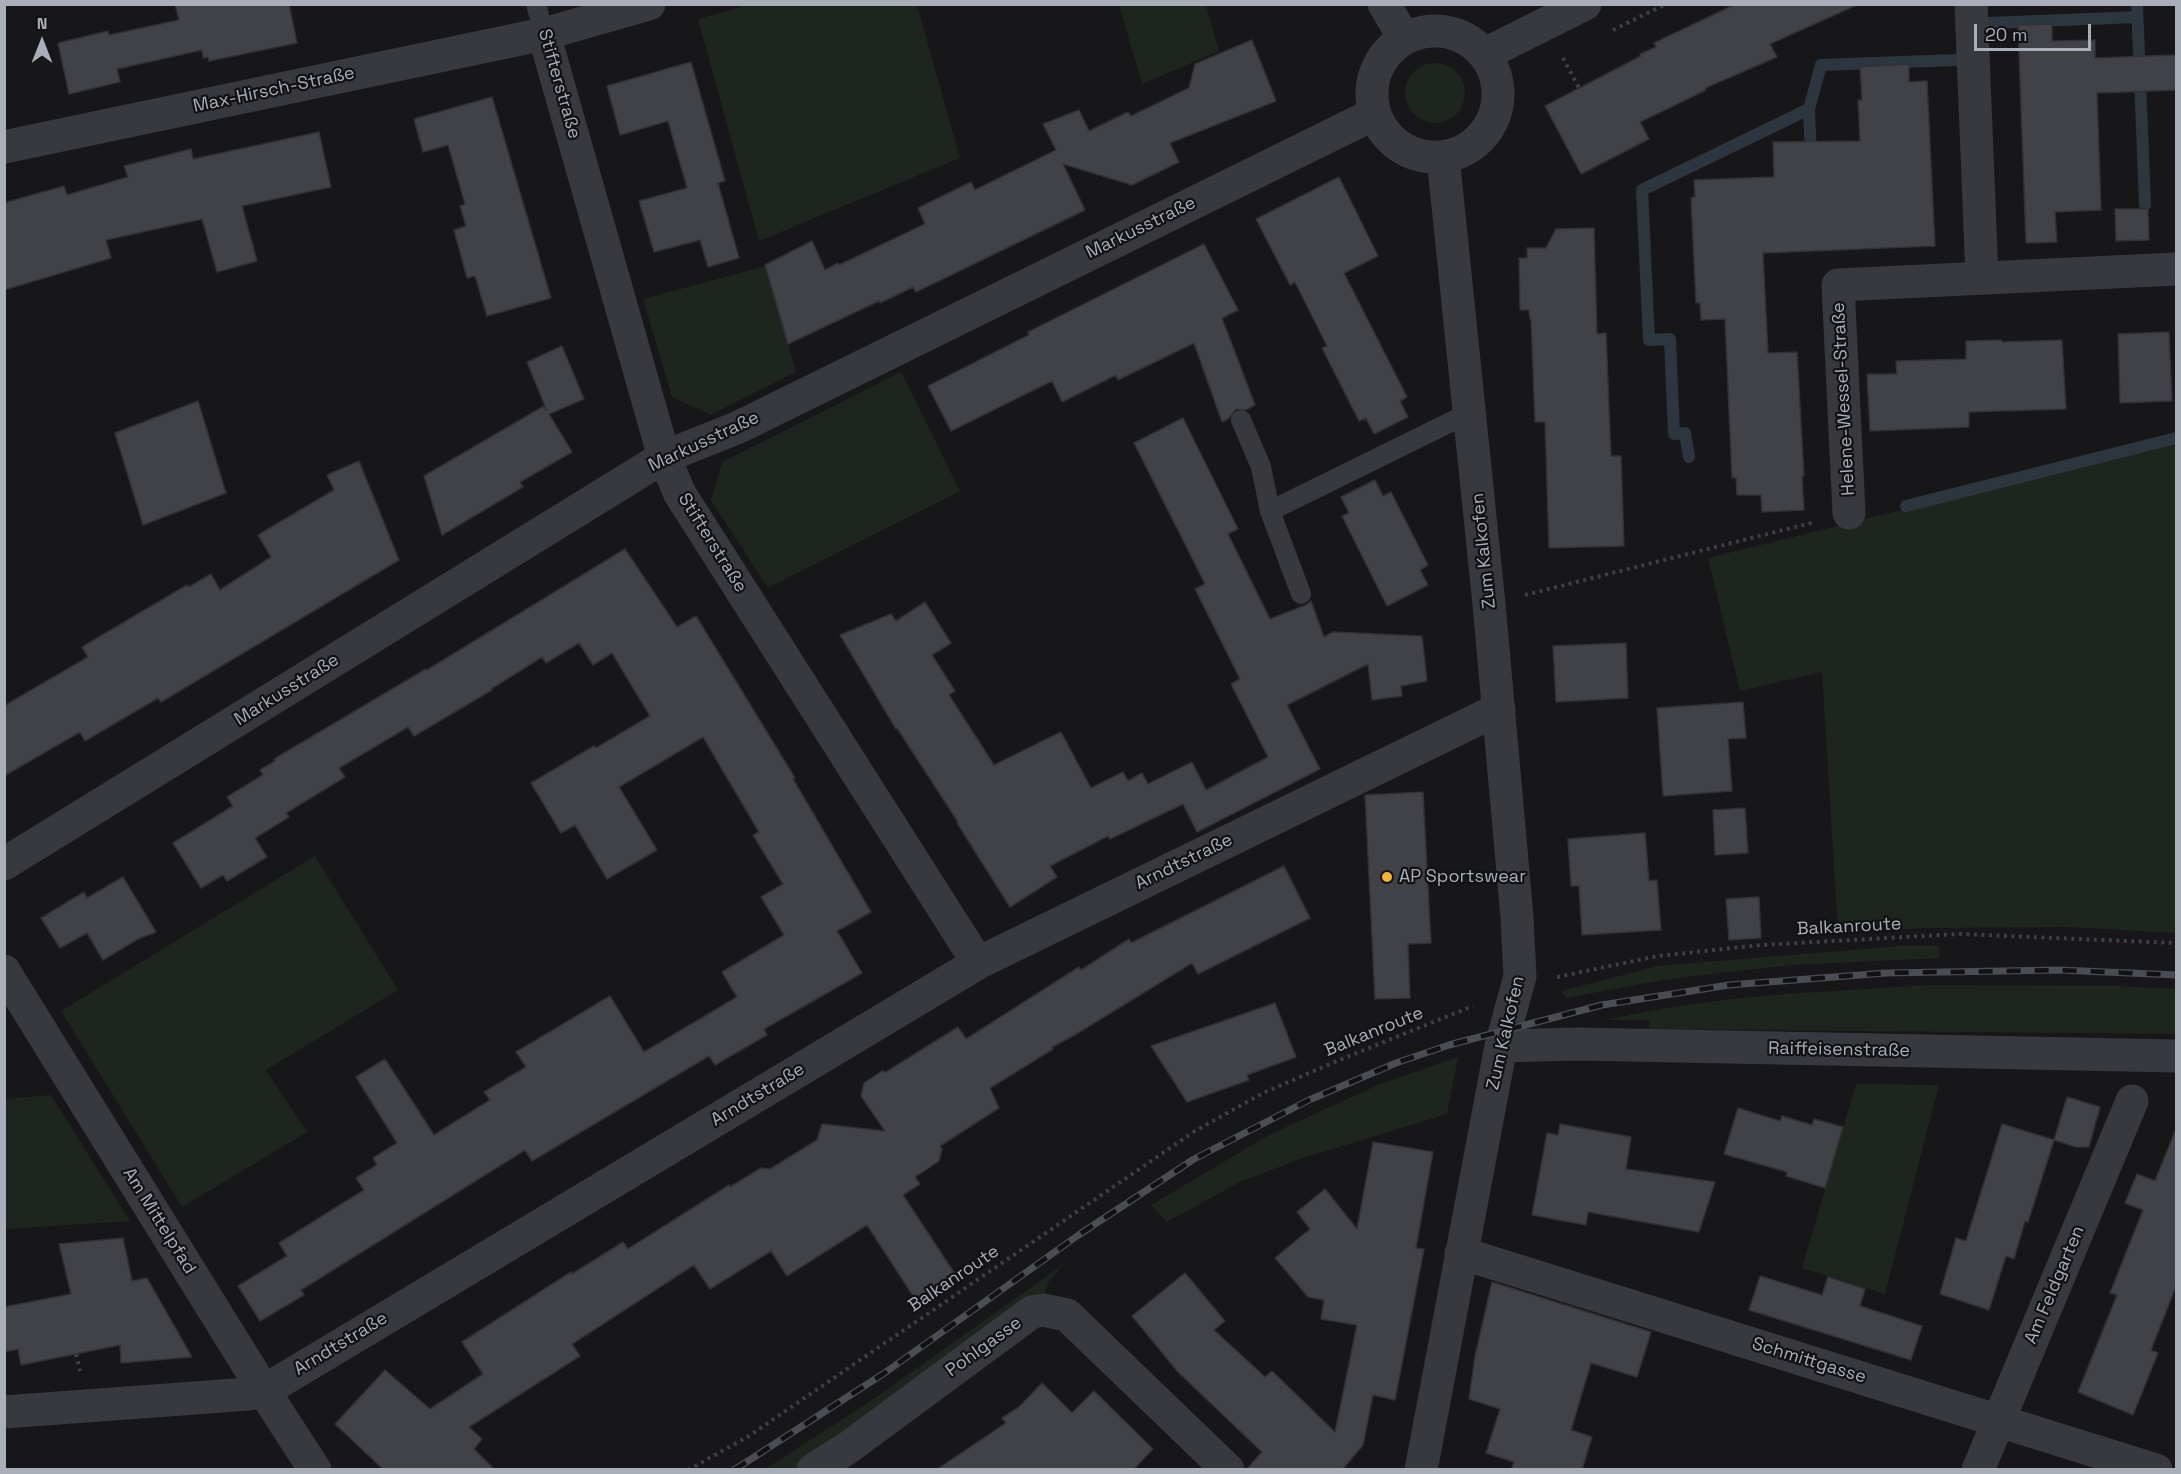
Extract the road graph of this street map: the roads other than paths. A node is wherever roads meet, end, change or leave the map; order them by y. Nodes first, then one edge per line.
1 (649, 4) edge
2 (1384, 4) edge
3 (1585, 4) edge
4 (1971, 4) edge
5 (540, 19) edge
6 (1404, 38) junction
7 (1485, 54) junction
8 (1374, 114) junction
9 (4, 147) edge
10 (1443, 157) junction
11 (2176, 269) edge
12 (1983, 278) junction
13 (1469, 413) junction
14 (1241, 420) dead end
15 (664, 457) junction
16 (1270, 511) junction
17 (1849, 513) road end
18 (1300, 594) dead end
19 (1499, 709) junction
20 (4, 864) edge
21 (978, 963) junction
22 (4, 970) edge
23 (1501, 1046) junction
24 (2176, 1056) edge
25 (2132, 1101) dead end
26 (1461, 1253) junction
27 (264, 1390) junction
28 (4, 1412) edge
29 (1998, 1420) junction
30 (315, 1470) edge
31 (813, 1470) edge
32 (1228, 1470) edge
33 (1421, 1470) edge
34 (1978, 1470) edge
35 (2156, 1470) edge

1 - 5 street, Max-Hirsch-Straße
2 - 6 street
3 - 7 street
4 - 12 street
5 - 9 street, Max-Hirsch-Straße
5 - 15 street, Stifterstraße
6 - 7 street
6 - 8 street
7 - 10 street
8 - 10 street
8 - 15 street, Markusstraße
10 - 13 street, Zum Kalkofen
11 - 12 street, Helene-Wessel-Straße
12 - 17 street, Helene-Wessel-Straße
13 - 16 lane
13 - 19 street, Zum Kalkofen
14 - 16 lane
15 - 20 street, Markusstraße
15 - 21 street, Stifterstraße
16 - 18 lane
19 - 21 street, Arndtstraße
19 - 23 street, Zum Kalkofen
21 - 27 street, Arndtstraße
22 - 27 street, Am Mittelpfad
23 - 24 street, Raiffeisenstraße
23 - 26 street, Zum Kalkofen
25 - 29 street, Am Feldgarten
26 - 29 street, Schmittgasse
26 - 33 street, Zum Kalkofen
27 - 28 street, Arndtstraße
27 - 30 street, Am Mittelpfad
29 - 34 street, Am Feldgarten
29 - 35 street, Schmittgasse
31 - 32 street, Pohlgasse

